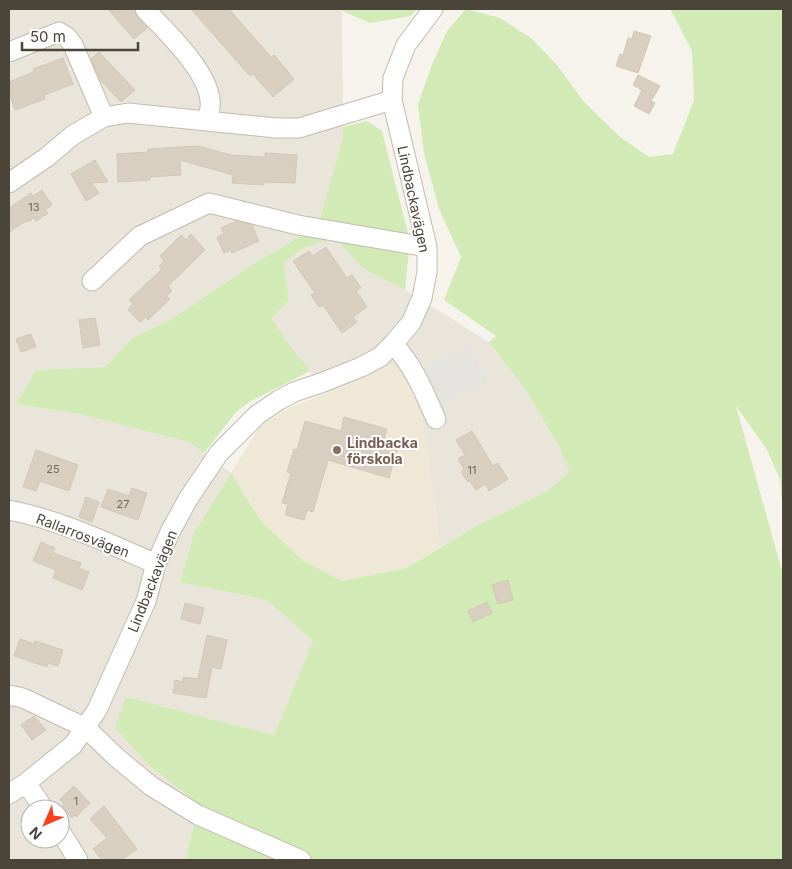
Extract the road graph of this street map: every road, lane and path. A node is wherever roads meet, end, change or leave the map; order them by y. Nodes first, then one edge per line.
1 (145, 9) edge
2 (433, 9) edge
3 (9, 52) edge
4 (392, 100) junction
5 (104, 117) junction
6 (208, 120) junction
7 (9, 183) edge
8 (428, 247) junction
9 (92, 281) dead end
10 (393, 344) junction
11 (436, 419) dead end
12 (9, 510) edge
13 (156, 564) junction
14 (9, 695) edge
15 (86, 728) junction
16 (26, 783) junction
17 (9, 794) edge
18 (37, 799) edge
19 (70, 847) edge
20 (78, 860) edge
21 (301, 860) edge

1 - 6 street
2 - 4 street, Lindbackavägen
3 - 5 street
4 - 6 street
4 - 8 street, Lindbackavägen
5 - 6 street
5 - 7 street
8 - 9 street
8 - 10 street, Lindbackavägen
10 - 11 street
10 - 13 street, Lindbackavägen
12 - 13 street, Rallarrosvägen
13 - 15 street, Lindbackavägen
14 - 15 street
15 - 16 street, Lindbackavägen
15 - 21 street
16 - 17 street, Lindbackavägen
16 - 18 street
19 - 20 street

